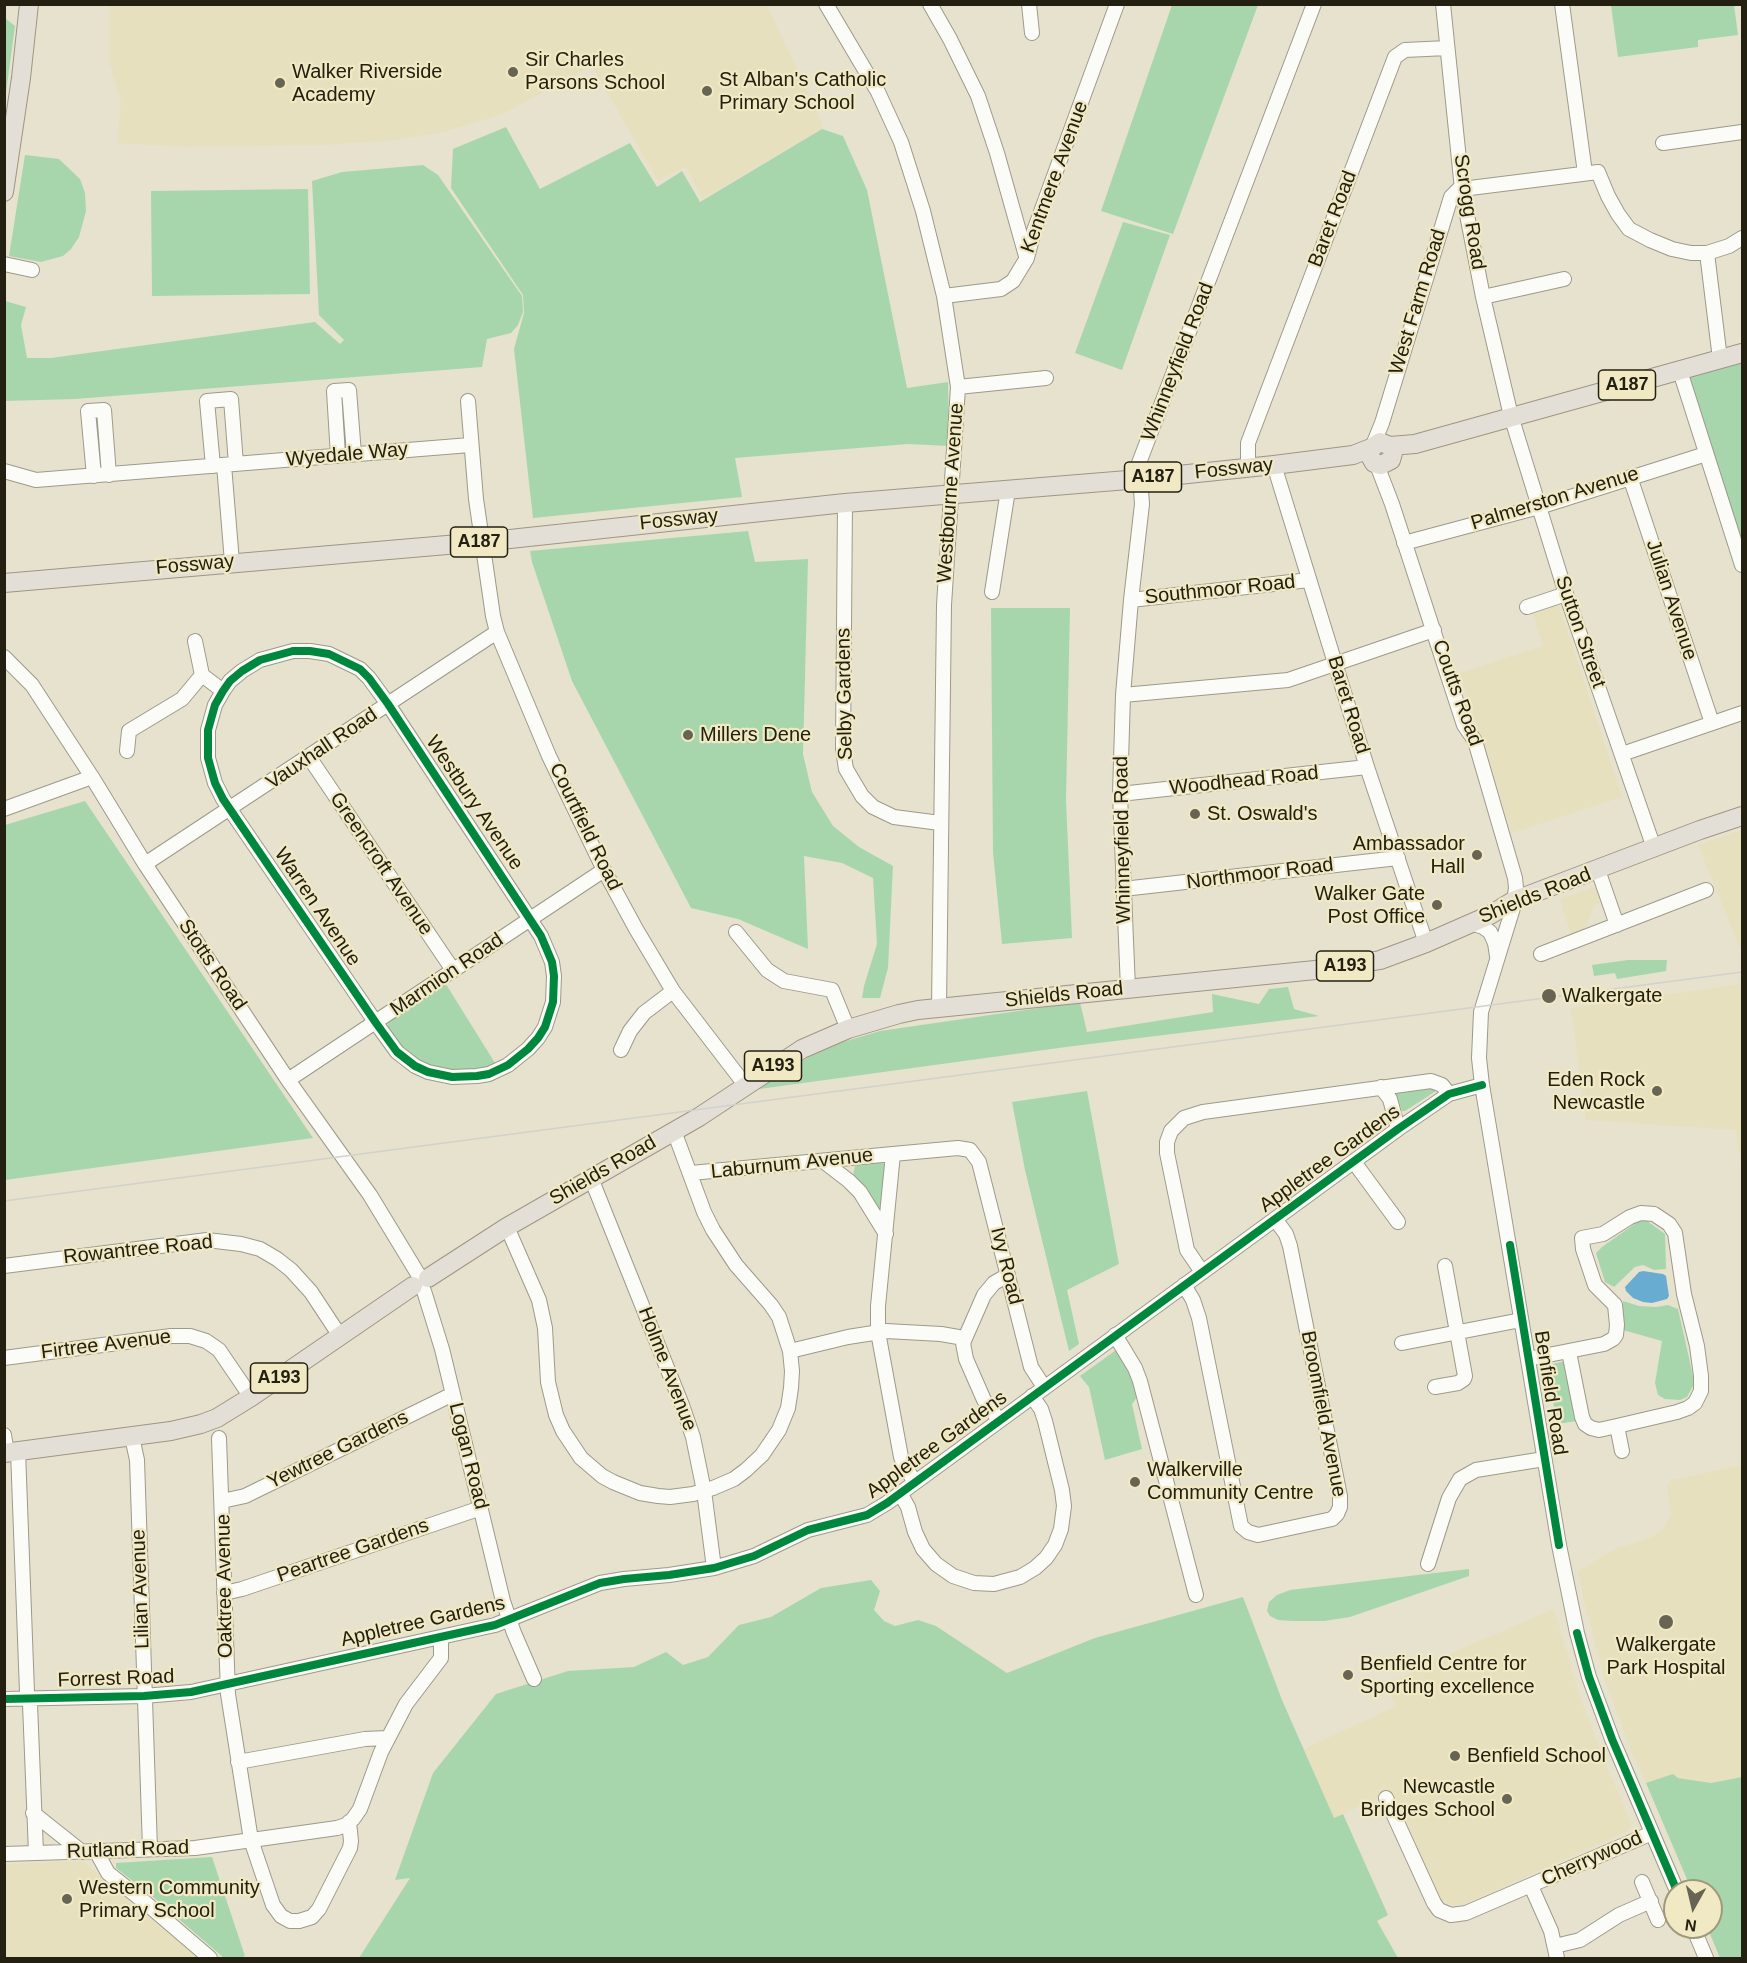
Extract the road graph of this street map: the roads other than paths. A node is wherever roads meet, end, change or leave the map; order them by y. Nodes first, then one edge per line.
1 (29, 4) edge
2 (826, 4) edge
3 (930, 4) edge
4 (1029, 4) edge
5 (1117, 4) edge
6 (1314, 4) edge
7 (1443, 4) edge
8 (1562, 4) edge
9 (1032, 33) dead end
10 (1447, 48) junction
11 (1743, 132) edge
12 (1664, 142) dead end
13 (1586, 173) junction
14 (1462, 188) junction
15 (4, 192) edge
16 (1743, 238) edge
17 (1707, 253) junction
18 (1027, 258) junction
19 (4, 264) edge
20 (32, 270) dead end
21 (1564, 279) dead end
22 (944, 296) junction
23 (1484, 297) junction
24 (1743, 353) edge
25 (1720, 359) junction
26 (1680, 371) junction
27 (1046, 378) dead end
28 (958, 387) junction
29 (468, 400) dead end
30 (1511, 416) junction
31 (470, 446) junction
32 (354, 454) junction
33 (1706, 454) junction
34 (338, 456) junction
35 (1382, 457) junction
36 (224, 465) junction
37 (1274, 465) junction
38 (1248, 468) junction
39 (4, 471) edge
40 (109, 475) junction
41 (94, 476) junction
42 (1630, 477) junction
43 (1140, 478) junction
44 (1008, 490) junction
45 (952, 494) junction
46 (845, 503) junction
47 (1539, 507) junction
48 (482, 542) junction
49 (1404, 543) junction
50 (232, 562) junction
51 (1743, 565) edge
52 (1309, 580) junction
53 (4, 583) edge
54 (992, 592) dead end
55 (1566, 594) junction
56 (1131, 600) junction
57 (1527, 607) dead end
58 (1434, 630) junction
59 (497, 632) junction
60 (195, 640) dead end
61 (4, 657) edge
62 (1336, 663) junction
63 (201, 675) junction
64 (222, 691) junction
65 (1123, 695) junction
66 (388, 704) junction
67 (1743, 713) edge
68 (1713, 723) junction
69 (127, 751) dead end
70 (1622, 754) junction
71 (309, 757) junction
72 (1367, 767) junction
73 (92, 777) junction
74 (1120, 794) junction
75 (4, 809) edge
76 (230, 809) junction
77 (1743, 816) edge
78 (940, 823) junction
79 (1654, 848) junction
80 (1398, 858) junction
81 (145, 864) junction
82 (604, 870) junction
83 (1598, 870) junction
84 (1123, 889) junction
85 (1706, 890) dead end
86 (1513, 905) junction
87 (531, 919) junction
88 (1470, 923) junction
89 (1617, 925) junction
90 (736, 932) dead end
91 (1426, 943) junction
92 (1541, 954) dead end
93 (1497, 956) junction
94 (453, 970) junction
95 (1128, 989) junction
96 (673, 991) junction
97 (939, 1008) junction
98 (376, 1023) junction
99 (848, 1029) junction
100 (621, 1050) dead end
101 (288, 1080) junction
102 (1482, 1085) junction
103 (746, 1086) junction
104 (1381, 1087) junction
105 (1449, 1094) junction
106 (1398, 1129) junction
107 (674, 1131) junction
108 (965, 1148) joint
109 (893, 1154) junction
110 (823, 1161) junction
111 (1354, 1162) junction
112 (691, 1173) junction
113 (591, 1178) junction
114 (1275, 1219) junction
115 (1398, 1222) dead end
116 (507, 1227) junction
117 (885, 1234) junction
118 (4, 1266) edge
119 (1445, 1266) dead end
120 (1202, 1272) junction
121 (1008, 1275) junction
122 (421, 1282) junction
123 (1184, 1285) junction
124 (1521, 1320) junction
125 (878, 1332) junction
126 (1458, 1332) junction
127 (1115, 1335) junction
128 (340, 1336) junction
129 (964, 1338) junction
130 (1402, 1343) dead end
131 (790, 1352) junction
132 (1569, 1352) junction
133 (4, 1358) edge
134 (1528, 1359) junction
135 (1044, 1387) junction
136 (1436, 1387) dead end
137 (453, 1394) junction
138 (1032, 1396) junction
139 (251, 1397) junction
140 (999, 1420) junction
141 (1617, 1426) junction
142 (132, 1437) junction
143 (219, 1438) dead end
144 (9, 1448) edge
145 (1622, 1451) dead end
146 (1544, 1459) junction
147 (915, 1482) junction
148 (704, 1491) junction
149 (900, 1493) junction
150 (222, 1501) junction
151 (481, 1508) junction
152 (1174, 1512) junction
153 (1159, 1516) dead end
154 (1426, 1555) dead end
155 (714, 1568) junction
156 (224, 1593) junction
157 (1196, 1595) dead end
158 (510, 1621) junction
159 (441, 1638) junction
160 (534, 1679) dead end
161 (227, 1684) junction
162 (144, 1696) junction
163 (29, 1698) junction
164 (4, 1699) edge
165 (387, 1738) junction
166 (238, 1762) junction
167 (1386, 1798) dead end
168 (33, 1813) junction
169 (350, 1822) junction
170 (1652, 1833) junction
171 (251, 1840) junction
172 (150, 1849) junction
173 (89, 1852) junction
174 (36, 1853) junction
175 (4, 1854) edge
176 (1672, 1879) edge
177 (1642, 1882) dead end
178 (1531, 1886) junction
179 (1651, 1901) junction
180 (1658, 1920) dead end
181 (1698, 1939) edge
182 (1556, 1952) edge
183 (210, 1959) edge
184 (1706, 1959) edge

1 - 15 main road
2 - 22 street, Westbourne Avenue
3 - 18 street
4 - 9 street
5 - 18 street, Kentmere Avenue
6 - 43 street, Whinneyfield Road
7 - 10 street, Scrogg Road
8 - 13 street
10 - 14 street, Scrogg Road
10 - 38 street, Baret Road
11 - 12 street
13 - 14 street
13 - 17 street
14 - 23 street, Scrogg Road
14 - 35 street, West Farm Road
16 - 17 street
17 - 25 street
18 - 22 street, Kentmere Avenue
19 - 20 street
21 - 23 street
22 - 28 street, Westbourne Avenue
23 - 30 street, Scrogg Road
24 - 25 main road, Fossway / A187
25 - 26 main road, Fossway / A187
26 - 30 main road, Fossway / A187
26 - 33 street
27 - 28 street
28 - 45 street, Westbourne Avenue
29 - 31 street
30 - 35 main road, Fossway / A187
30 - 47 street, Sutton Street
31 - 32 street, Wyedale Way
31 - 48 street
32 - 34 street, Wyedale Way
32 - 34 street
33 - 42 street, Palmerston Avenue
33 - 51 street
34 - 36 street, Wyedale Way
35 - 37 main road, Fossway / A187
35 - 49 street, Coutts Road
36 - 40 street, Wyedale Way
36 - 50 street
37 - 38 main road, Fossway / A187
37 - 52 street, Baret Road
38 - 43 main road, Fossway / A187
39 - 41 street, Wyedale Way
40 - 41 street, Wyedale Way
40 - 41 street
42 - 47 street, Palmerston Avenue
42 - 68 street, Julian Avenue
43 - 44 main road, Fossway / A187
43 - 56 street, Whinneyfield Road
44 - 45 main road, Fossway / A187
44 - 54 street
45 - 46 main road, Fossway / A187
45 - 78 street, Westbourne Avenue
46 - 48 main road, Fossway / A187
46 - 78 street, Selby Gardens
47 - 49 street, Palmerston Avenue
47 - 55 street, Sutton Street
48 - 50 main road, Fossway / A187
48 - 59 street, Courtfield Road
49 - 58 street, Coutts Road
50 - 53 main road, Fossway / A187
52 - 56 street, Southmoor Road
52 - 62 street, Baret Road
55 - 57 street
55 - 70 street, Sutton Street
56 - 65 street, Whinneyfield Road
58 - 62 street
58 - 86 street, Coutts Road
59 - 66 street, Vauxhall Road
59 - 82 street, Courtfield Road
60 - 63 street
61 - 73 street, Stotts Road
62 - 65 street
62 - 72 street, Baret Road
63 - 64 street
63 - 69 street
64 - 66 street, Westbury Avenue
64 - 76 street, Warren Avenue
65 - 74 street, Whinneyfield Road
66 - 71 street, Vauxhall Road
66 - 87 street, Westbury Avenue
67 - 68 street
68 - 70 street
70 - 79 street, Sutton Street
71 - 76 street, Vauxhall Road
71 - 94 street, Greencroft Avenue
72 - 74 street, Woodhead Road
72 - 80 street, Baret Road
73 - 75 street
73 - 81 street, Stotts Road
74 - 84 street, Whinneyfield Road
76 - 81 street, Vauxhall Road
76 - 98 street, Warren Avenue
77 - 79 main road, Shields Road / A193
78 - 97 street, Westbourne Avenue
79 - 83 main road, Shields Road / A193
80 - 84 street, Northmoor Road
80 - 91 street, Baret Road
81 - 101 street, Stotts Road
82 - 87 street, Marmion Road
82 - 96 street, Courtfield Road
83 - 86 main road, Shields Road / A193
83 - 89 street
84 - 95 street, Whinneyfield Road
85 - 89 street
86 - 88 main road, Shields Road / A193
86 - 93 street, Benfield Road
87 - 94 street, Marmion Road
87 - 98 street, Westbury Avenue
88 - 91 main road, Shields Road / A193
88 - 93 street
89 - 92 street
90 - 99 street
91 - 95 main road, Shields Road / A193
93 - 102 street, Benfield Road
94 - 98 street, Marmion Road
95 - 97 main road, Shields Road / A193
96 - 100 street
96 - 103 street, Courtfield Road
97 - 99 main road, Shields Road / A193
98 - 101 street, Marmion Road
99 - 103 main road, Shields Road / A193
101 - 122 street, Stotts Road
102 - 105 street, Appletree Gardens
102 - 124 street, Benfield Road
103 - 107 main road, Shields Road / A193
104 - 105 street
104 - 106 street
104 - 120 street
105 - 106 street, Appletree Gardens
106 - 111 street, Appletree Gardens
107 - 112 street
107 - 113 main road, Shields Road / A193
108 - 109 street, Laburnum Avenue
108 - 121 street, Ivy Road
109 - 110 street, Laburnum Avenue
109 - 117 street
110 - 112 street, Laburnum Avenue
110 - 117 street
111 - 114 street, Appletree Gardens
111 - 115 street
112 - 131 street
113 - 116 main road, Shields Road / A193
113 - 148 street, Holme Avenue
114 - 120 street, Appletree Gardens
114 - 123 street, Broomfield Avenue
116 - 122 main road, Shields Road / A193
116 - 148 street
117 - 125 street
118 - 128 street, Rowantree Road
119 - 126 street
120 - 123 street, Appletree Gardens
121 - 129 street
121 - 135 street, Ivy Road
122 - 128 main road, Shields Road / A193
122 - 137 street, Logan Road
123 - 127 street, Appletree Gardens
124 - 126 street
124 - 134 street, Benfield Road
125 - 129 street
125 - 131 street
125 - 147 street
126 - 130 street
126 - 136 street
127 - 135 street, Appletree Gardens
127 - 152 street
128 - 139 main road, Shields Road / A193
129 - 140 street
131 - 148 street
132 - 134 street
132 - 141 street
132 - 141 street
133 - 139 street, Firtree Avenue
134 - 146 street, Benfield Road
135 - 138 street, Appletree Gardens
137 - 150 street, Yewtree Gardens
137 - 151 street, Logan Road
138 - 140 street, Appletree Gardens
138 - 149 street
139 - 142 main road, Shields Road / A193
140 - 147 street, Appletree Gardens
141 - 145 street
142 - 144 main road, A193
142 - 162 street, Lilian Avenue
143 - 150 street, Oaktree Avenue
144 - 163 street
146 - 154 street
146 - 170 street, Benfield Road
147 - 149 street, Appletree Gardens
148 - 155 street, Holme Avenue
149 - 155 street, Appletree Gardens
150 - 156 street, Oaktree Avenue
151 - 156 street, Peartree Gardens
151 - 158 street, Logan Road
152 - 153 street
152 - 157 street
155 - 158 street, Appletree Gardens
156 - 161 street, Oaktree Avenue
158 - 159 street, Appletree Gardens
158 - 160 street, Logan Road
159 - 161 street, Appletree Gardens
159 - 165 street
161 - 162 street, Forrest Road
161 - 166 street, Oaktree Avenue
162 - 163 street, Forrest Road
162 - 172 street, Lilian Avenue
163 - 164 street, Forrest Road
163 - 168 street
165 - 166 street
165 - 169 street
166 - 171 street, Oaktree Avenue
167 - 178 street, Cherrywood
168 - 173 street
168 - 174 street
169 - 171 street, Rutland Road
169 - 171 street, Oaktree Avenue
170 - 176 street, Benfield Road
170 - 178 street, Cherrywood
171 - 172 street, Rutland Road
172 - 173 street, Rutland Road
173 - 174 street, Rutland Road
173 - 183 street
174 - 175 street, Rutland Road
177 - 179 street
178 - 182 street, Cherrywood
179 - 180 street
179 - 182 street, Cherrywood
181 - 184 street

